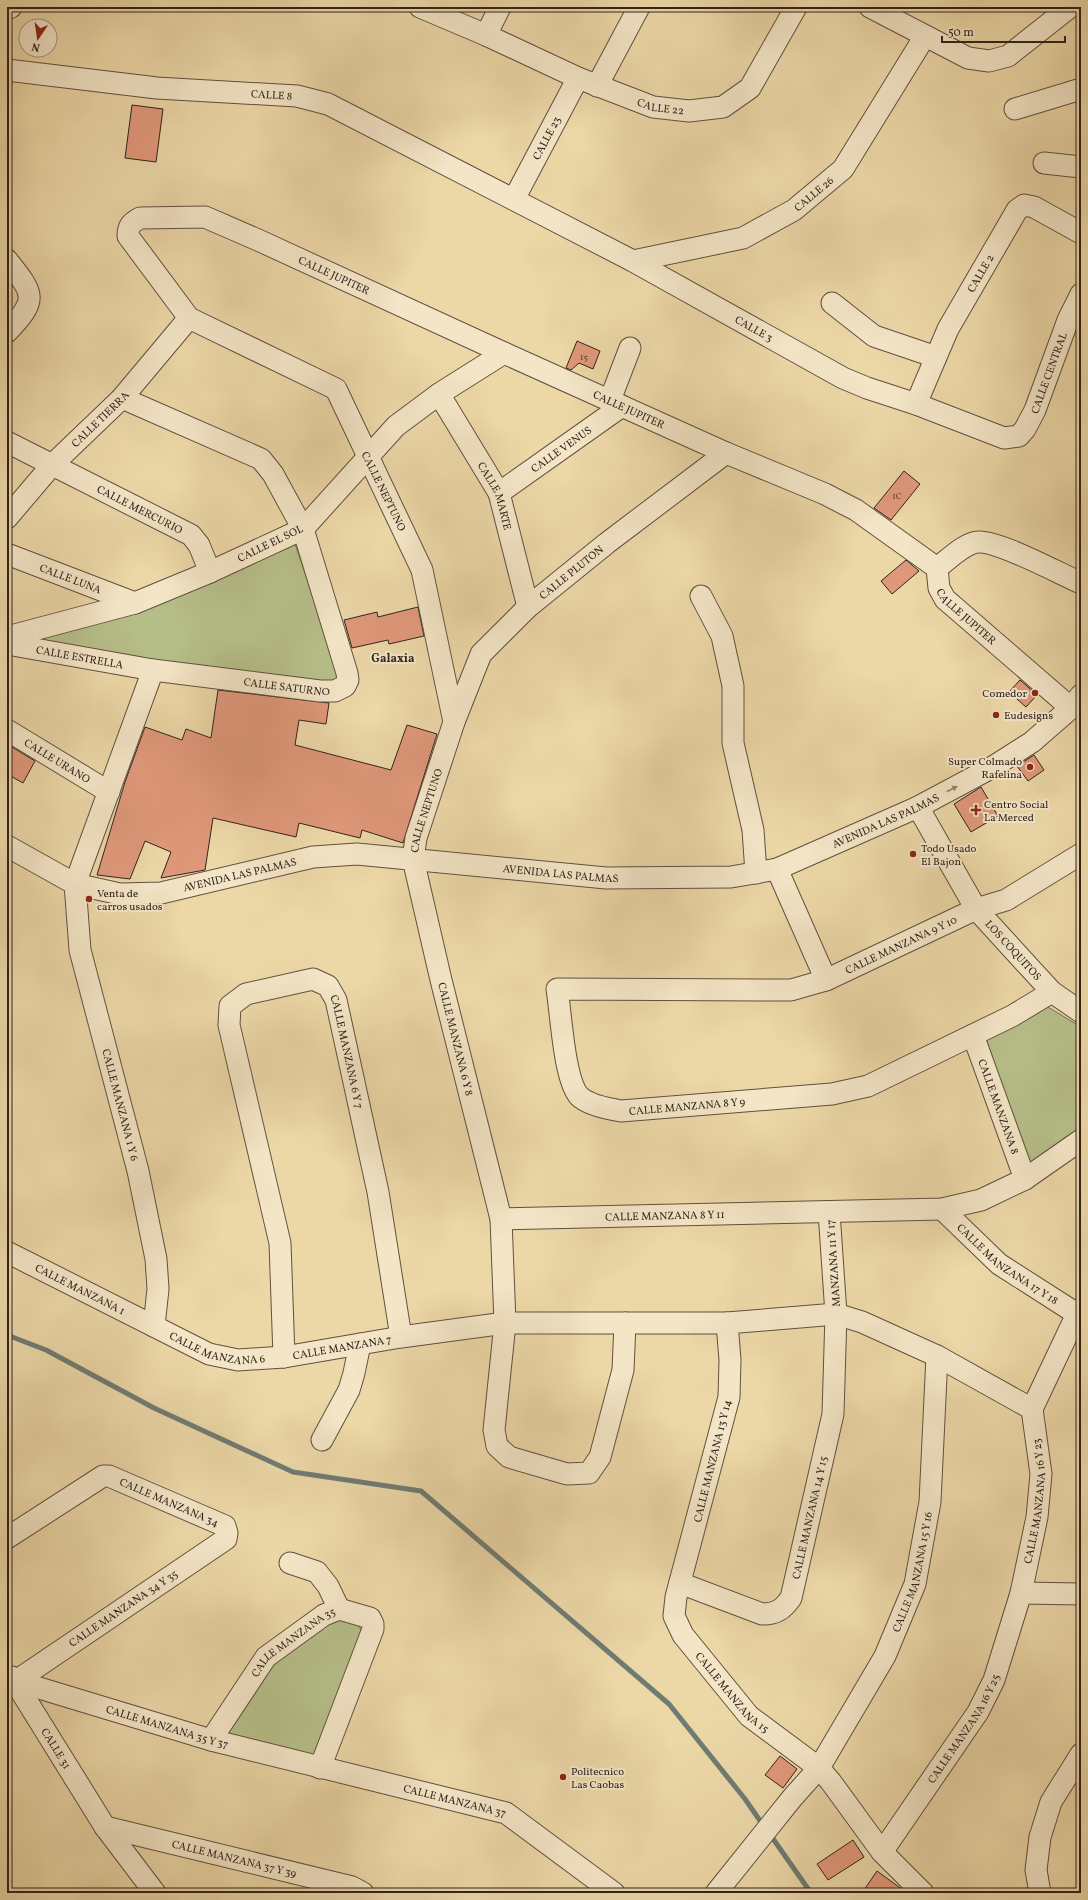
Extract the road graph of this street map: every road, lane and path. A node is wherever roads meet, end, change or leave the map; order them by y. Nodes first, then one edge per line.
1 (11, 7) edge
2 (420, 7) edge
3 (500, 7) edge
4 (639, 7) edge
5 (796, 7) edge
6 (870, 7) edge
7 (1070, 7) edge
8 (7, 9) edge
9 (486, 35) junction
10 (925, 36) junction
11 (7, 70) edge
12 (578, 78) junction
13 (597, 86) junction
14 (1081, 89) edge
15 (1015, 109) dead end
16 (1044, 163) dead end
17 (1081, 167) edge
18 (514, 199) junction
19 (128, 228) joint
20 (1081, 233) edge
21 (7, 260) edge
22 (634, 261) junction
23 (1081, 294) edge
24 (832, 303) dead end
25 (189, 318) junction
26 (7, 332) edge
27 (630, 348) dead end
28 (504, 353) junction
29 (936, 357) junction
30 (439, 394) junction
31 (122, 398) junction
32 (616, 403) junction
33 (916, 404) junction
34 (1004, 438) joint
35 (7, 442) edge
36 (726, 453) junction
37 (368, 458) junction
38 (52, 465) junction
39 (499, 493) junction
40 (7, 518) edge
41 (303, 529) junction
42 (7, 554) edge
43 (937, 568) junction
44 (210, 572) junction
45 (1081, 583) edge
46 (702, 596) dead end
47 (135, 603) junction
48 (528, 607) junction
49 (7, 637) edge
50 (7, 644) edge
51 (153, 670) junction
52 (1076, 702) edge
53 (454, 722) junction
54 (7, 730) edge
55 (109, 792) junction
56 (918, 807) junction
57 (7, 846) edge
58 (1081, 854) edge
59 (412, 859) junction
60 (777, 869) junction
61 (756, 873) junction
62 (75, 884) junction
63 (976, 908) junction
64 (826, 980) junction
65 (1052, 992) junction
66 (1081, 1012) edge
67 (972, 1035) junction
68 (1081, 1140) edge
69 (1025, 1179) junction
70 (942, 1209) junction
71 (829, 1212) junction
72 (501, 1219) junction
73 (7, 1252) edge
74 (1079, 1312) edge
75 (836, 1314) junction
76 (505, 1323) junction
77 (625, 1323) junction
78 (727, 1323) junction
79 (154, 1326) junction
80 (401, 1337) junction
81 (360, 1344) junction
82 (937, 1356) junction
83 (284, 1357) junction
84 (1032, 1409) junction
85 (322, 1440) dead end
86 (227, 1533) joint
87 (7, 1538) edge
88 (290, 1563) dead end
89 (678, 1590) junction
90 (1021, 1593) junction
91 (1081, 1594) edge
92 (339, 1609) junction
93 (11, 1675) edge
94 (211, 1740) junction
95 (1081, 1754) edge
96 (320, 1768) junction
97 (819, 1768) junction
98 (105, 1827) junction
99 (882, 1852) junction
100 (717, 1892) edge
101 (155, 1893) edge
102 (363, 1893) edge
103 (614, 1893) edge
104 (923, 1893) edge
105 (1040, 1893) edge

1 - 8 street
2 - 9 street, CALLE 22
3 - 9 street
4 - 13 street
5 - 13 street, CALLE 22
6 - 10 street
7 - 10 street
9 - 12 street, CALLE 22
10 - 22 street, CALLE 26
11 - 18 street, CALLE 8
12 - 13 street, CALLE 22
12 - 18 street, CALLE 23
14 - 15 street
16 - 17 street
18 - 22 street, CALLE 3
19 - 25 street, CALLE NEPTUNO
19 - 28 street, CALLE JUPITER
20 - 29 street, CALLE 2
21 - 26 street
22 - 33 street, CALLE 3
23 - 34 street, CALLE CENTRAL
24 - 29 street
25 - 31 street, CALLE TIERRA
25 - 37 street, CALLE NEPTUNO
27 - 32 street
28 - 30 street, CALLE EL SOL
28 - 32 street, CALLE JUPITER
29 - 33 street, CALLE 2
30 - 37 street, CALLE EL SOL
30 - 39 street, CALLE MARTE
31 - 38 street, CALLE TIERRA
31 - 41 street, CALLE SATURNO
32 - 36 street, CALLE JUPITER
32 - 39 street, CALLE VENUS
33 - 34 street, CALLE 3
35 - 38 street, CALLE MERCURIO
36 - 43 street, CALLE JUPITER
36 - 48 street, CALLE PLUTON
37 - 41 street, CALLE EL SOL
37 - 53 street, CALLE NEPTUNO
38 - 40 street, CALLE TIERRA
38 - 44 street, CALLE MERCURIO
39 - 48 street, CALLE MARTE
41 - 44 street, CALLE EL SOL
41 - 51 street, CALLE SATURNO
42 - 47 street, CALLE LUNA
43 - 45 street
43 - 52 street, CALLE JUPITER
44 - 47 street, CALLE EL SOL
46 - 61 street
47 - 49 street, CALLE EL SOL
48 - 53 street, CALLE PLUTON
50 - 51 street, CALLE ESTRELLA
51 - 55 street
56 -> 52 street, AVENIDA LAS PALMAS
53 - 59 street, CALLE NEPTUNO
54 - 55 street, CALLE URANO
55 - 62 street
56 - 60 street, AVENIDA LAS PALMAS
56 - 63 street, LOS COQUITOS
57 - 62 street, AVENIDA LAS PALMAS
58 - 63 street, CALLE MANZANA 9 Y 10
59 - 61 street, AVENIDA LAS PALMAS
59 - 62 street, AVENIDA LAS PALMAS
59 - 72 street, CALLE MANZANA 6 Y 8
60 - 61 street, AVENIDA LAS PALMAS
60 - 64 street
62 - 79 street, CALLE MANZANA 1 Y 6
63 - 64 street, CALLE MANZANA 9 Y 10
63 - 65 street, LOS COQUITOS
64 - 67 street, CALLE MANZANA 8 Y 9
65 - 66 street, LOS COQUITOS
65 - 67 street
67 - 69 street, CALLE MANZANA 8
68 - 69 street, CALLE MANZANA 8 Y 11
69 - 70 street, CALLE MANZANA 8 Y 11
70 - 71 street, CALLE MANZANA 8 Y 11
70 - 74 street, CALLE MANZANA 17 Y 18
71 - 72 street, CALLE MANZANA 8 Y 11
71 - 75 street, MANZANA 11 Y 17
72 - 76 street, CALLE MANZANA 6 Y 8
73 - 79 street, CALLE MANZANA 1
74 - 84 street
75 - 78 street
75 - 82 street
75 - 89 street, CALLE MANZANA 14 Y 15
76 - 77 street
76 - 77 street, CALLE MANZANA 6 Y 8
76 - 80 street
77 - 78 street
78 - 89 street, CALLE MANZANA 13 Y 14
79 - 83 street, CALLE MANZANA 6
80 - 81 street, CALLE MANZANA 7
80 - 83 street, CALLE MANZANA 6 Y 7
81 - 83 street, CALLE MANZANA 7
81 - 85 street
82 - 84 street
82 - 97 street, CALLE MANZANA 15 Y 16
84 - 90 street, CALLE MANZANA 16 Y 23
86 - 87 street, CALLE MANZANA 34
86 - 93 street, CALLE MANZANA 34 Y 35
88 - 92 street
89 - 97 street, CALLE MANZANA 15
90 - 91 street
90 - 99 street, CALLE MANZANA 16 Y 25
92 - 94 street, CALLE MANZANA 35
92 - 96 street, CALLE MANZANA 35
93 - 94 street, CALLE MANZANA 35 Y 37
93 - 98 street, CALLE 31
94 - 96 street, CALLE MANZANA 35 Y 37
95 - 105 street
96 - 103 street, CALLE MANZANA 37
97 - 99 street, CALLE MANZANA 15
97 - 100 street, CALLE MANZANA 15 Y 16
98 - 101 street, CALLE 31
98 - 102 street, CALLE MANZANA 37 Y 39
99 - 104 street, CALLE MANZANA 15

